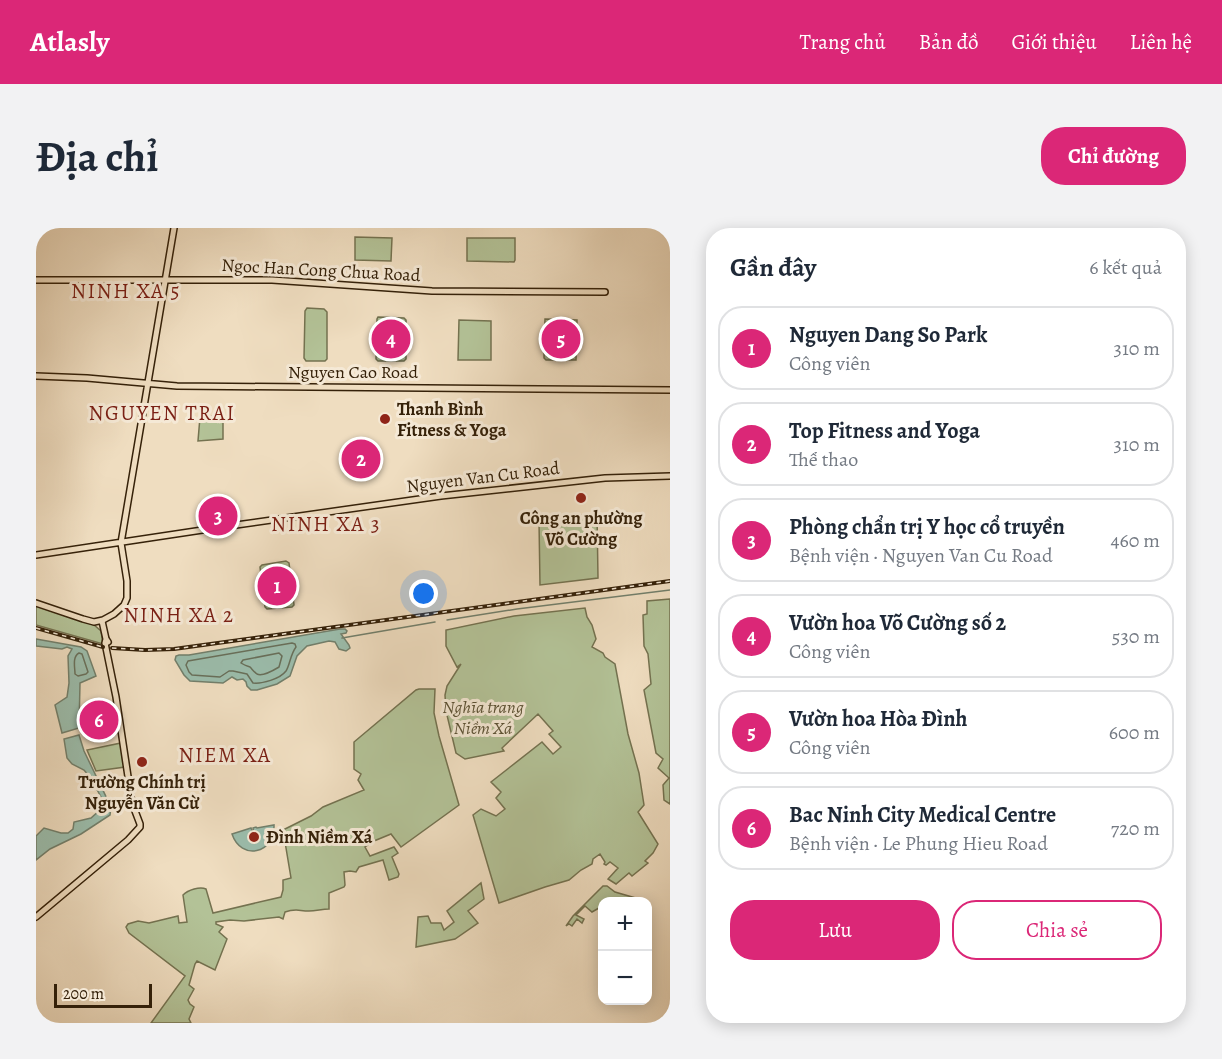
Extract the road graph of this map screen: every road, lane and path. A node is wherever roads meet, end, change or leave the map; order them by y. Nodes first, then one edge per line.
1 (174, 228) edge
2 (36, 280) edge
3 (165, 280) junction
4 (605, 292) dead end
5 (36, 376) edge
6 (148, 384) junction
7 (670, 390) edge
8 (670, 476) edge
9 (121, 543) junction
10 (36, 555) edge
11 (36, 603) edge
12 (102, 621) junction
13 (36, 917) edge

1 - 3 main road
2 - 3 main road, Ngoc Han Cong Chua Road
3 - 4 main road, Ngoc Han Cong Chua Road
3 - 6 main road
5 - 6 main road, Nguyen Cao Road
6 - 7 main road, Nguyen Cao Road
6 - 9 main road
8 - 9 main road, Nguyen Van Cu Road
9 - 10 main road, Nguyen Van Cu Road
9 - 12 main road
11 - 12 main road
12 - 13 main road

